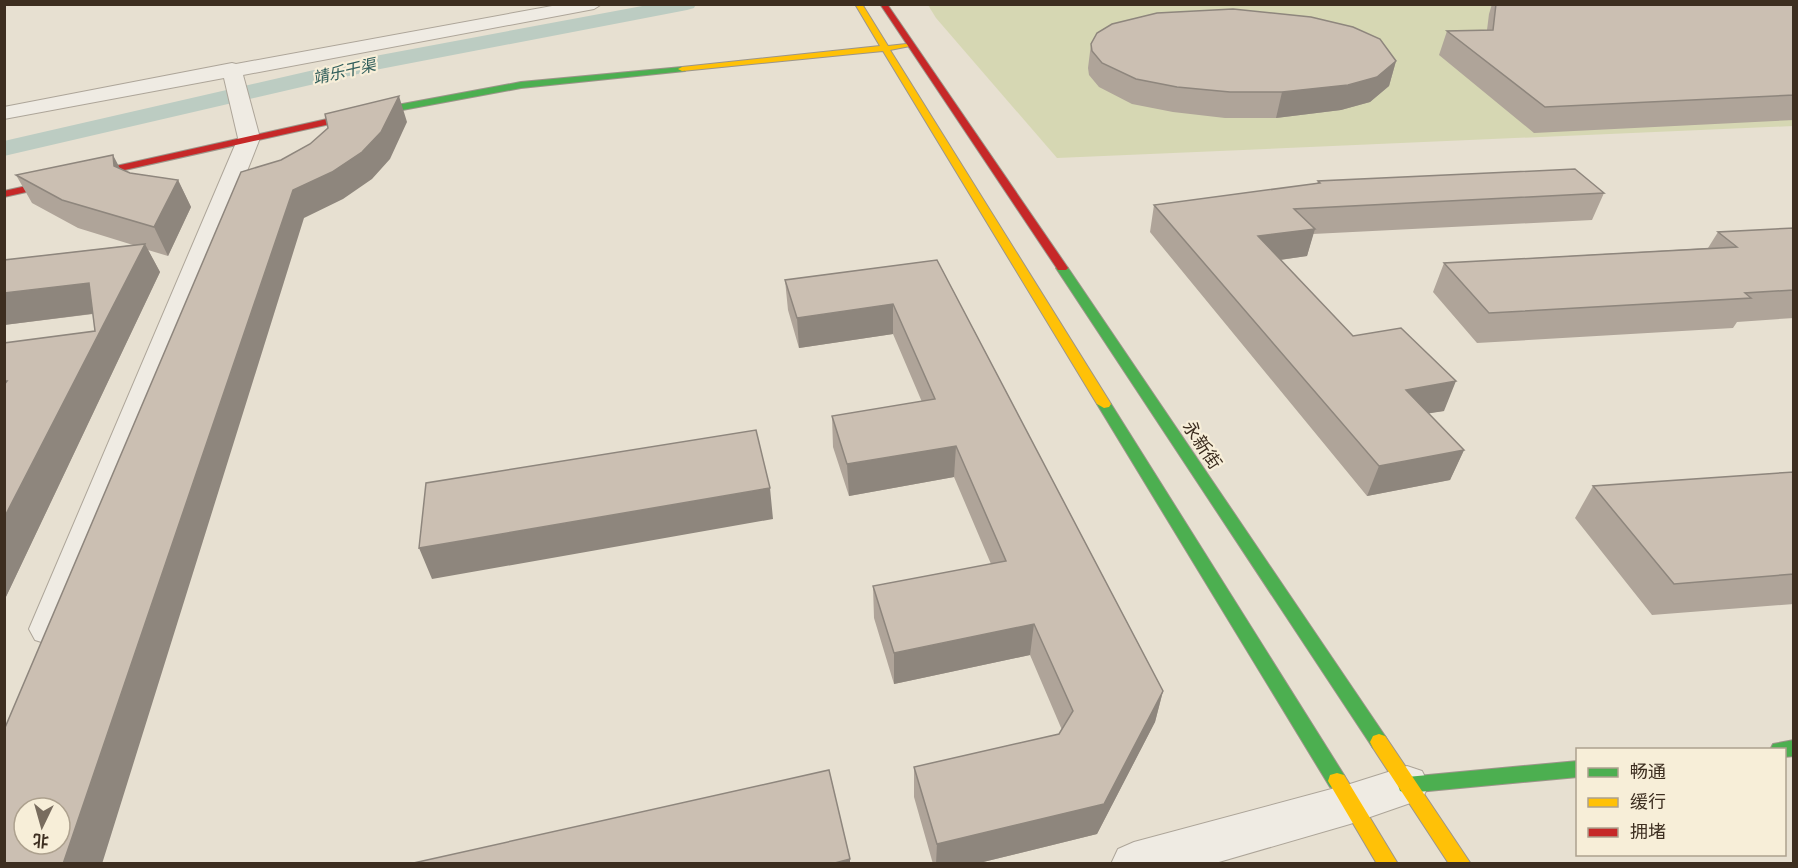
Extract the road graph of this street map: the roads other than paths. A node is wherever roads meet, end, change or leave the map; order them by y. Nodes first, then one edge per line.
1 (594, 4) edge
2 (858, 4) edge
3 (883, 4) edge
4 (913, 45) junction
5 (886, 48) junction
6 (234, 75) junction
7 (4, 113) edge
8 (246, 126) junction
9 (4, 194) edge
10 (36, 658) edge
11 (1576, 769) edge
12 (1407, 785) junction
13 (1350, 804) junction
14 (1134, 864) edge
15 (1388, 864) edge
16 (1461, 864) edge

1 - 6 street
2 - 5 street
3 - 4 street, 永新街
4 - 5 street
4 - 12 street, 永新街
5 - 8 street
5 - 13 street
6 - 7 street
6 - 8 street
8 - 9 street
8 - 10 street
11 - 12 street
12 - 13 street
12 - 16 street, 永新街
13 - 14 street
13 - 15 street

